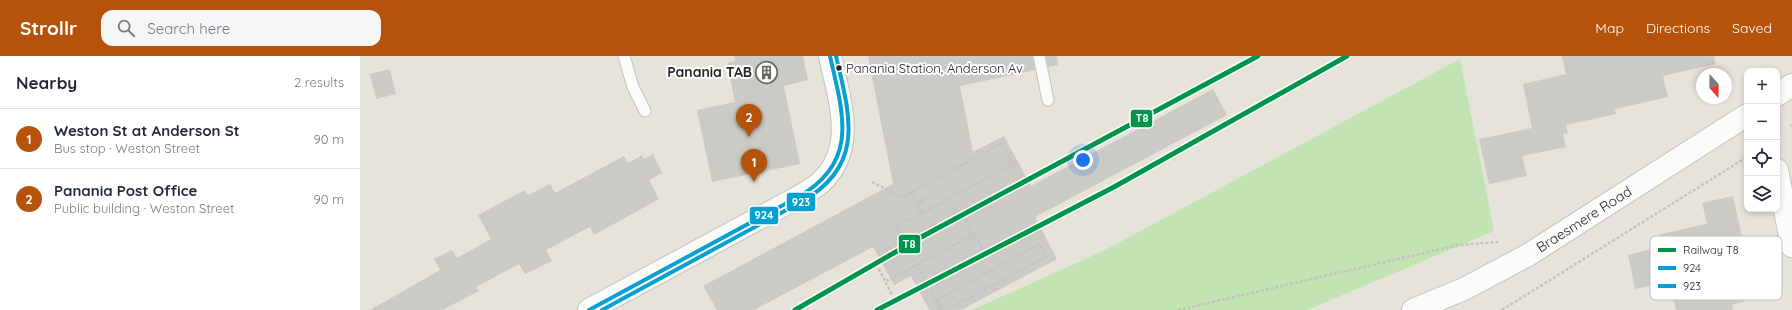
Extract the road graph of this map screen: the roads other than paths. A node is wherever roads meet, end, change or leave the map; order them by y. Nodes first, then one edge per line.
1 (624, 56) edge
2 (830, 56) edge
3 (1039, 56) edge
4 (1792, 86) edge
5 (1780, 93) edge
6 (1048, 100) dead end
7 (645, 111) dead end
8 (1744, 117) edge
9 (1778, 176) edge
10 (1792, 246) edge
11 (589, 310) edge
12 (1413, 310) edge

1 - 7 lane
2 - 11 street
3 - 6 lane
4 - 5 street
8 - 12 street, Braesmere Road
9 - 10 street

